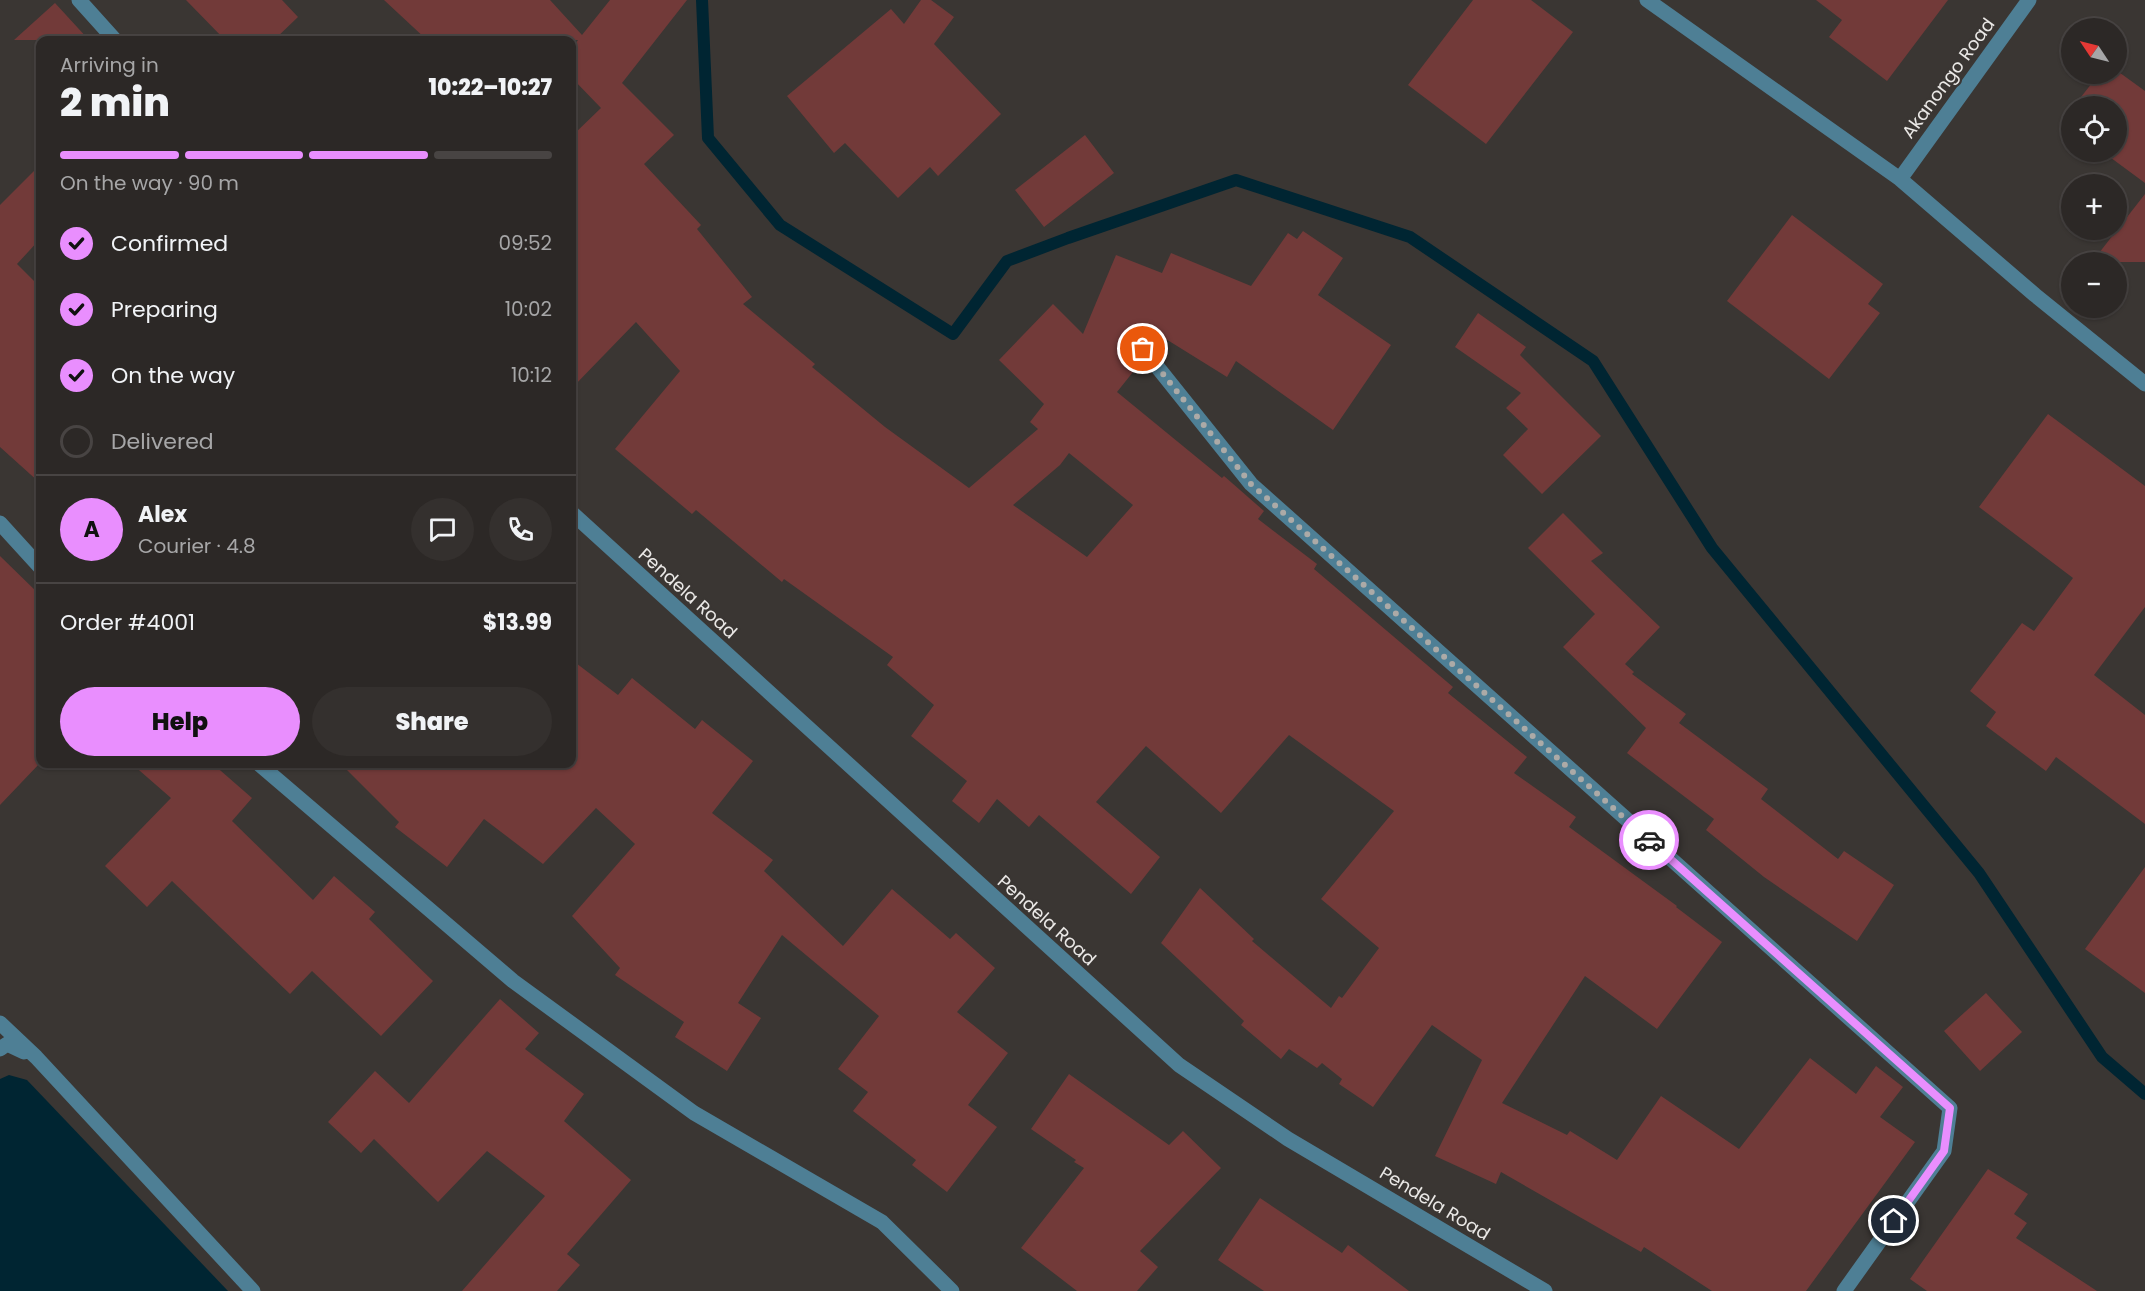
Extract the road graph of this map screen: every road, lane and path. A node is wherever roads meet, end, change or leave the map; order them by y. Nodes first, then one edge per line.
1 (80, 0) edge
2 (1647, 0) edge
3 (2029, 0) edge
4 (112, 36) edge
5 (1900, 179) junction
6 (1143, 349) dead end
7 (2145, 384) edge
8 (576, 517) edge
9 (0, 523) edge
10 (36, 563) edge
11 (264, 768) edge
12 (0, 1023) edge
13 (0, 1048) edge
14 (36, 1057) junction
15 (253, 1291) edge
16 (952, 1291) edge
17 (1545, 1291) edge
18 (1844, 1291) edge

1 - 4 street
2 - 5 street
3 - 5 street, Akanongo Road
5 - 7 street
6 - 18 street
8 - 17 street, Pendela Road
9 - 10 street
11 - 16 street
12 - 14 street
13 - 14 street
14 - 15 street

